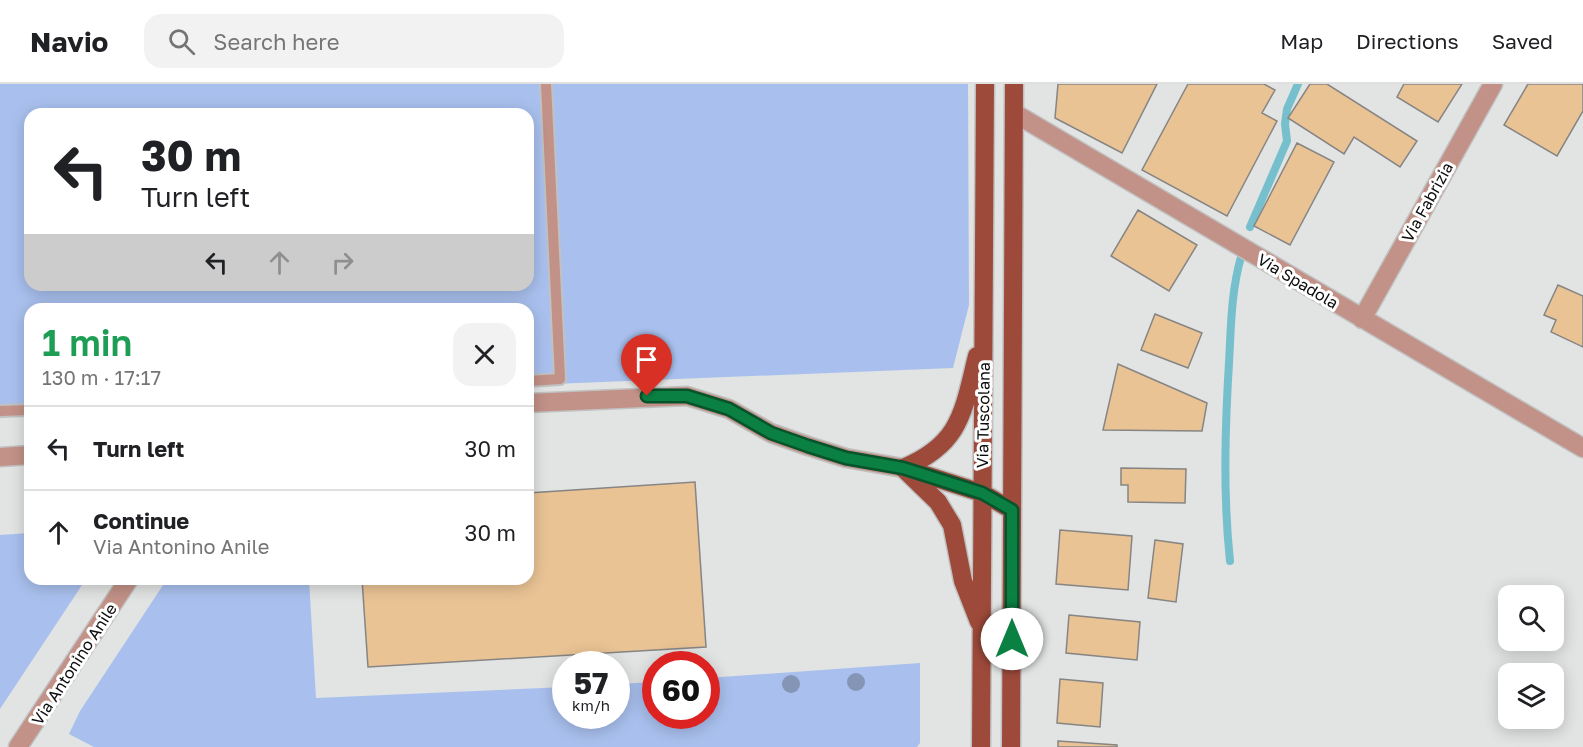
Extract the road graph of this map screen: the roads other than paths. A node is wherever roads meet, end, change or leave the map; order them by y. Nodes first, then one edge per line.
1 (546, 84) edge
2 (985, 84) edge
3 (1014, 84) edge
4 (1493, 84) edge
5 (1014, 113) junction
6 (1362, 319) junction
7 (984, 326) junction
8 (534, 381) edge
9 (534, 403) edge
10 (24, 410) edge
11 (0, 411) edge
12 (1583, 448) edge
13 (24, 455) edge
14 (0, 457) edge
15 (903, 468) junction
16 (982, 493) junction
17 (1012, 510) junction
18 (125, 585) edge
19 (982, 628) junction
20 (18, 747) edge
21 (981, 747) edge
22 (1011, 747) edge

1 - 8 lane
2 - 7 main road, Via Tuscolana
3 - 5 main road, Via Tuscolana
4 - 6 street, Via Fabrizia
5 - 6 street, Via Spadola
5 - 17 main road, Via Tuscolana
6 - 12 street, Via Spadola
7 - 15 main road
7 - 16 main road, Via Tuscolana
9 - 15 street
10 - 11 lane
13 - 14 street
15 - 16 main road
15 - 19 main road
16 - 17 main road
16 - 19 main road, Via Tuscolana
17 - 22 main road, Via Tuscolana
18 - 20 street, Via Antonino Anile
19 - 21 main road, Via Tuscolana

